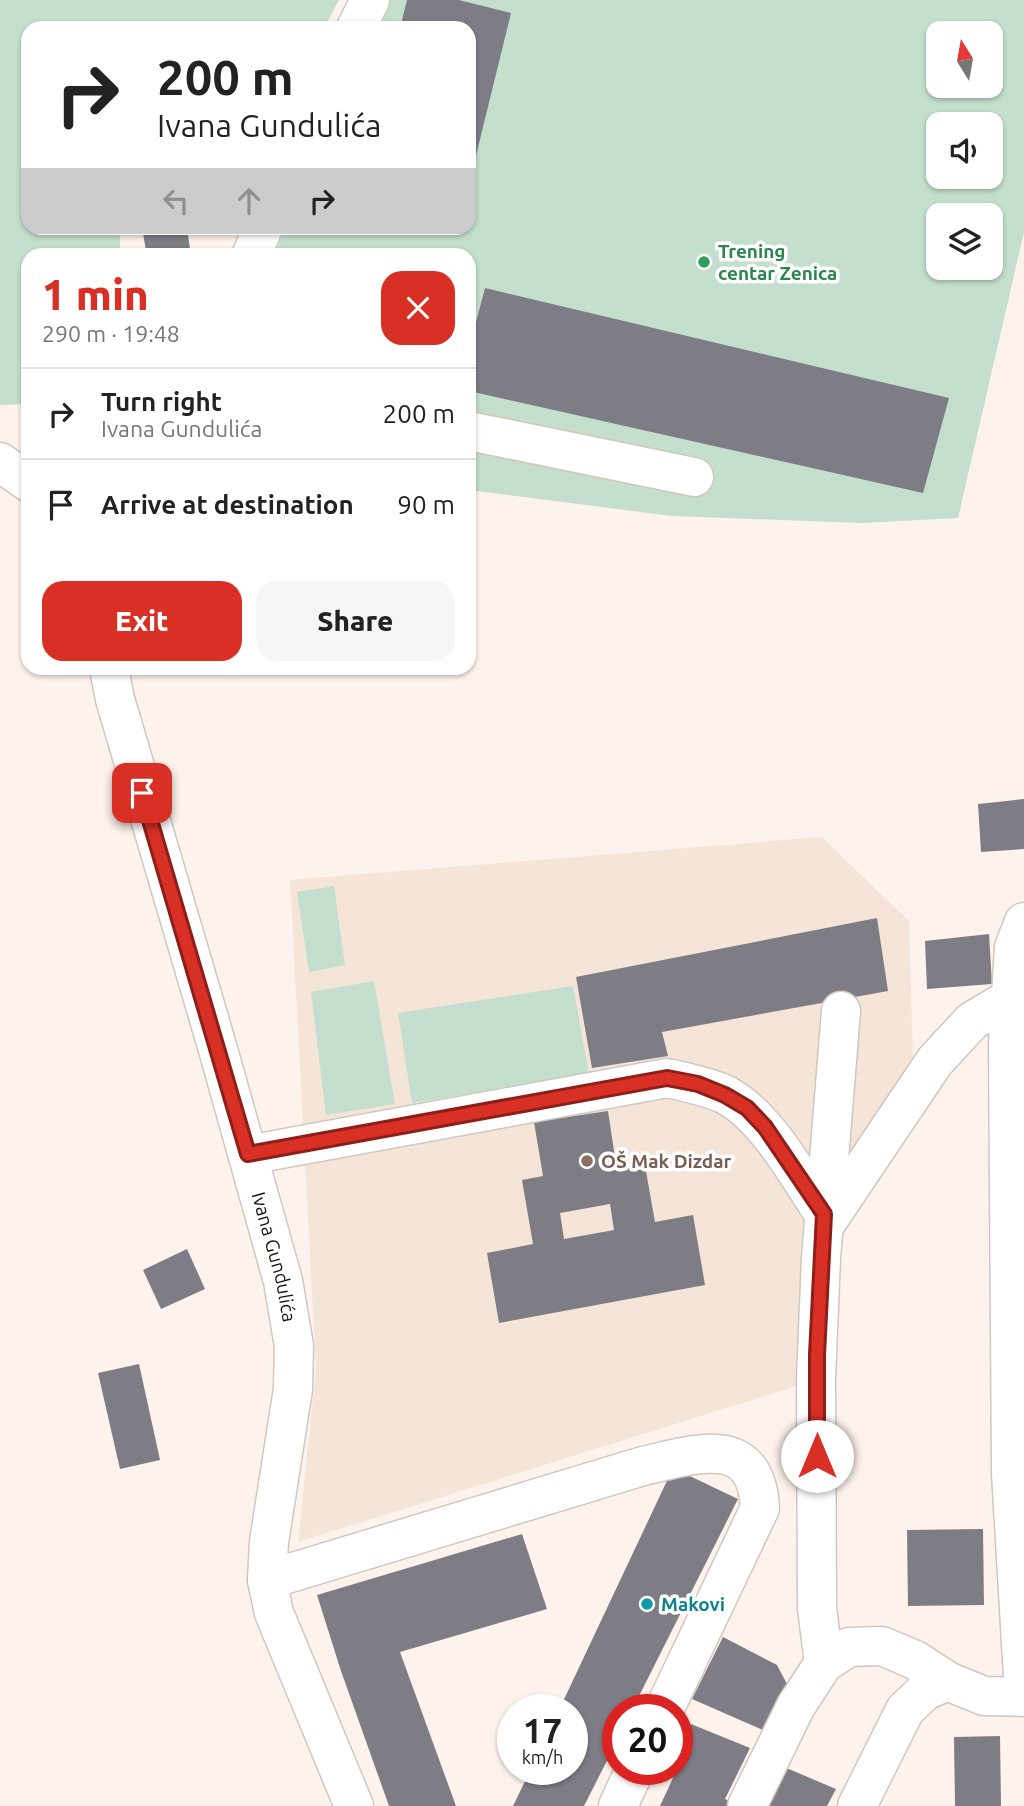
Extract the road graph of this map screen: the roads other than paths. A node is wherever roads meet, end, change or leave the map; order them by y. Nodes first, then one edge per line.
1 (370, 0) edge
2 (360, 21) edge
3 (476, 432) edge
4 (0, 462) edge
5 (21, 477) edge
6 (694, 477) dead end
7 (110, 675) edge
8 (1024, 922) edge
9 (1011, 998) junction
10 (841, 1012) dead end
11 (248, 1154) junction
12 (824, 1221) junction
13 (267, 1580) junction
14 (1022, 1617) edge
15 (824, 1663) junction
16 (947, 1681) junction
17 (672, 1694) edge
18 (1024, 1696) edge
19 (628, 1785) edge
20 (354, 1806) edge
21 (618, 1806) edge
22 (747, 1806) edge
23 (857, 1806) edge

1 - 2 street
3 - 6 street
4 - 5 street
7 - 11 street, Ivana Gundulića
8 - 9 street
9 - 12 street
9 - 14 street
10 - 12 street
11 - 12 street
11 - 13 street, Ivana Gundulića
12 - 15 street
13 - 17 street
13 - 20 street, Ivana Gundulića
14 - 18 street
15 - 16 street
15 - 22 street
16 - 18 street
16 - 23 street
19 - 21 street

